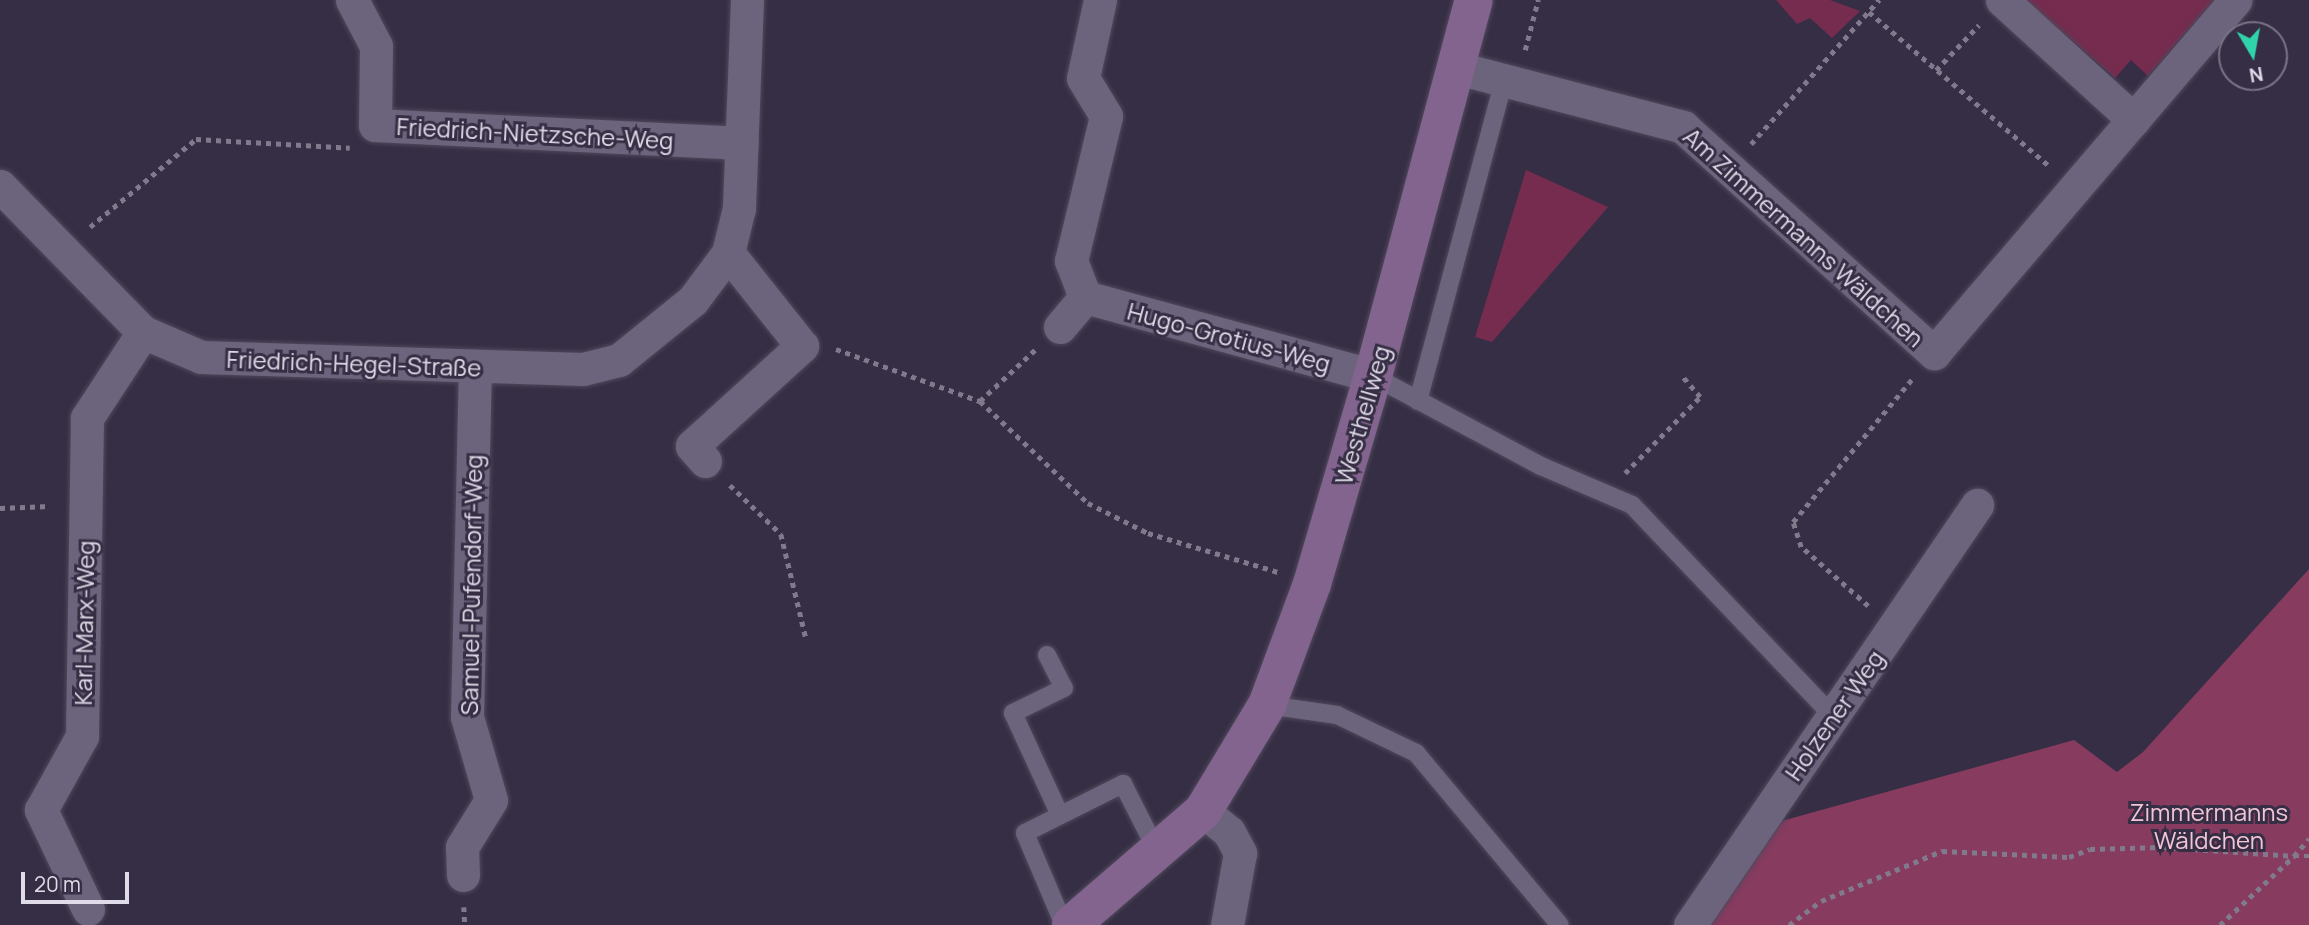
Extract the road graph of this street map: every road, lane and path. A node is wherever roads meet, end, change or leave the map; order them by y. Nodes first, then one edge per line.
1 (352, 0) edge
2 (747, 0) edge
3 (1100, 0) edge
4 (1474, 0) edge
5 (1538, 0) edge
6 (1879, 0) edge
7 (2002, 0) edge
8 (2235, 0) edge
9 (1869, 12) junction
10 (1457, 68) junction
11 (1936, 70) junction
12 (1509, 85) junction
13 (2134, 120) junction
14 (376, 125) junction
15 (742, 143) junction
16 (1730, 168) junction
17 (0, 186) edge
18 (2075, 189) junction
19 (62, 251) junction
20 (728, 253) junction
21 (1085, 297) junction
22 (1060, 327) joint
23 (143, 332) junction
24 (803, 346) junction
25 (1934, 353) junction
26 (475, 368) junction
27 (1681, 375) dead end
28 (1374, 376) junction
29 (980, 401) junction
30 (1418, 401) junction
31 (705, 461) joint
32 (1605, 493) junction
33 (86, 505) junction
34 (1977, 505) dead end
35 (0, 508) edge
36 (1312, 584) junction
37 (1892, 633) junction
38 (806, 638) dead end
39 (1047, 655) dead end
40 (1267, 705) junction
41 (1833, 716) junction
42 (1203, 811) junction
43 (1060, 815) junction
44 (2309, 839) edge
45 (1158, 853) junction
46 (2294, 856) junction
47 (2309, 856) edge
48 (463, 875) dead end
49 (88, 909) dead end
50 (1063, 925) edge
51 (1071, 925) edge
52 (1227, 925) edge
53 (1560, 925) edge
54 (1690, 925) edge
55 (1788, 925) edge
56 (2220, 925) edge

1 - 14 street, Friedrich-Nietzsche-Weg
2 - 15 street, Friedrich-Hegel-Straße
3 - 21 street
4 - 10 street, Westhellweg
5 - 12 path
6 - 9 path
7 - 11 path
7 - 13 street
8 - 13 street, Am Zimmermanns Wäldchen
9 - 11 path
9 - 16 path
10 - 12 street, Am Zimmermanns Wäldchen
10 - 28 street, Westhellweg
11 - 18 path
12 - 16 street, Am Zimmermanns Wäldchen
12 - 30 lane
13 - 18 street, Am Zimmermanns Wäldchen
14 - 15 street, Friedrich-Nietzsche-Weg
14 - 19 path
15 - 20 street, Friedrich-Hegel-Straße
16 - 25 street, Am Zimmermanns Wäldchen
17 - 19 street, Friedrich-Hegel-Straße
18 - 25 street, Am Zimmermanns Wäldchen
19 - 23 street, Friedrich-Hegel-Straße
20 - 24 street
20 - 26 street, Friedrich-Hegel-Straße
21 - 22 street
21 - 28 street, Hugo-Grotius-Weg
22 - 29 path
23 - 26 street, Friedrich-Hegel-Straße
23 - 33 street, Karl-Marx-Weg
24 - 29 path
24 - 31 street
25 - 37 path
26 - 48 street, Samuel-Pufendorf-Weg
27 - 32 path
28 - 30 lane
28 - 36 street, Westhellweg
29 - 36 path
30 - 32 lane
31 - 38 path
32 - 41 lane
33 - 35 path
33 - 49 street, Karl-Marx-Weg
34 - 37 street, Holzener Weg
36 - 40 street, Westhellweg
37 - 41 street, Holzener Weg
39 - 43 lane
40 - 42 street, Westhellweg
40 - 53 lane
41 - 54 street, Holzener Weg
42 - 45 street, Westhellweg
42 - 52 street
43 - 45 lane
43 - 50 lane
44 - 46 path
45 - 51 street, Westhellweg
46 - 47 path
46 - 55 path
46 - 56 path

